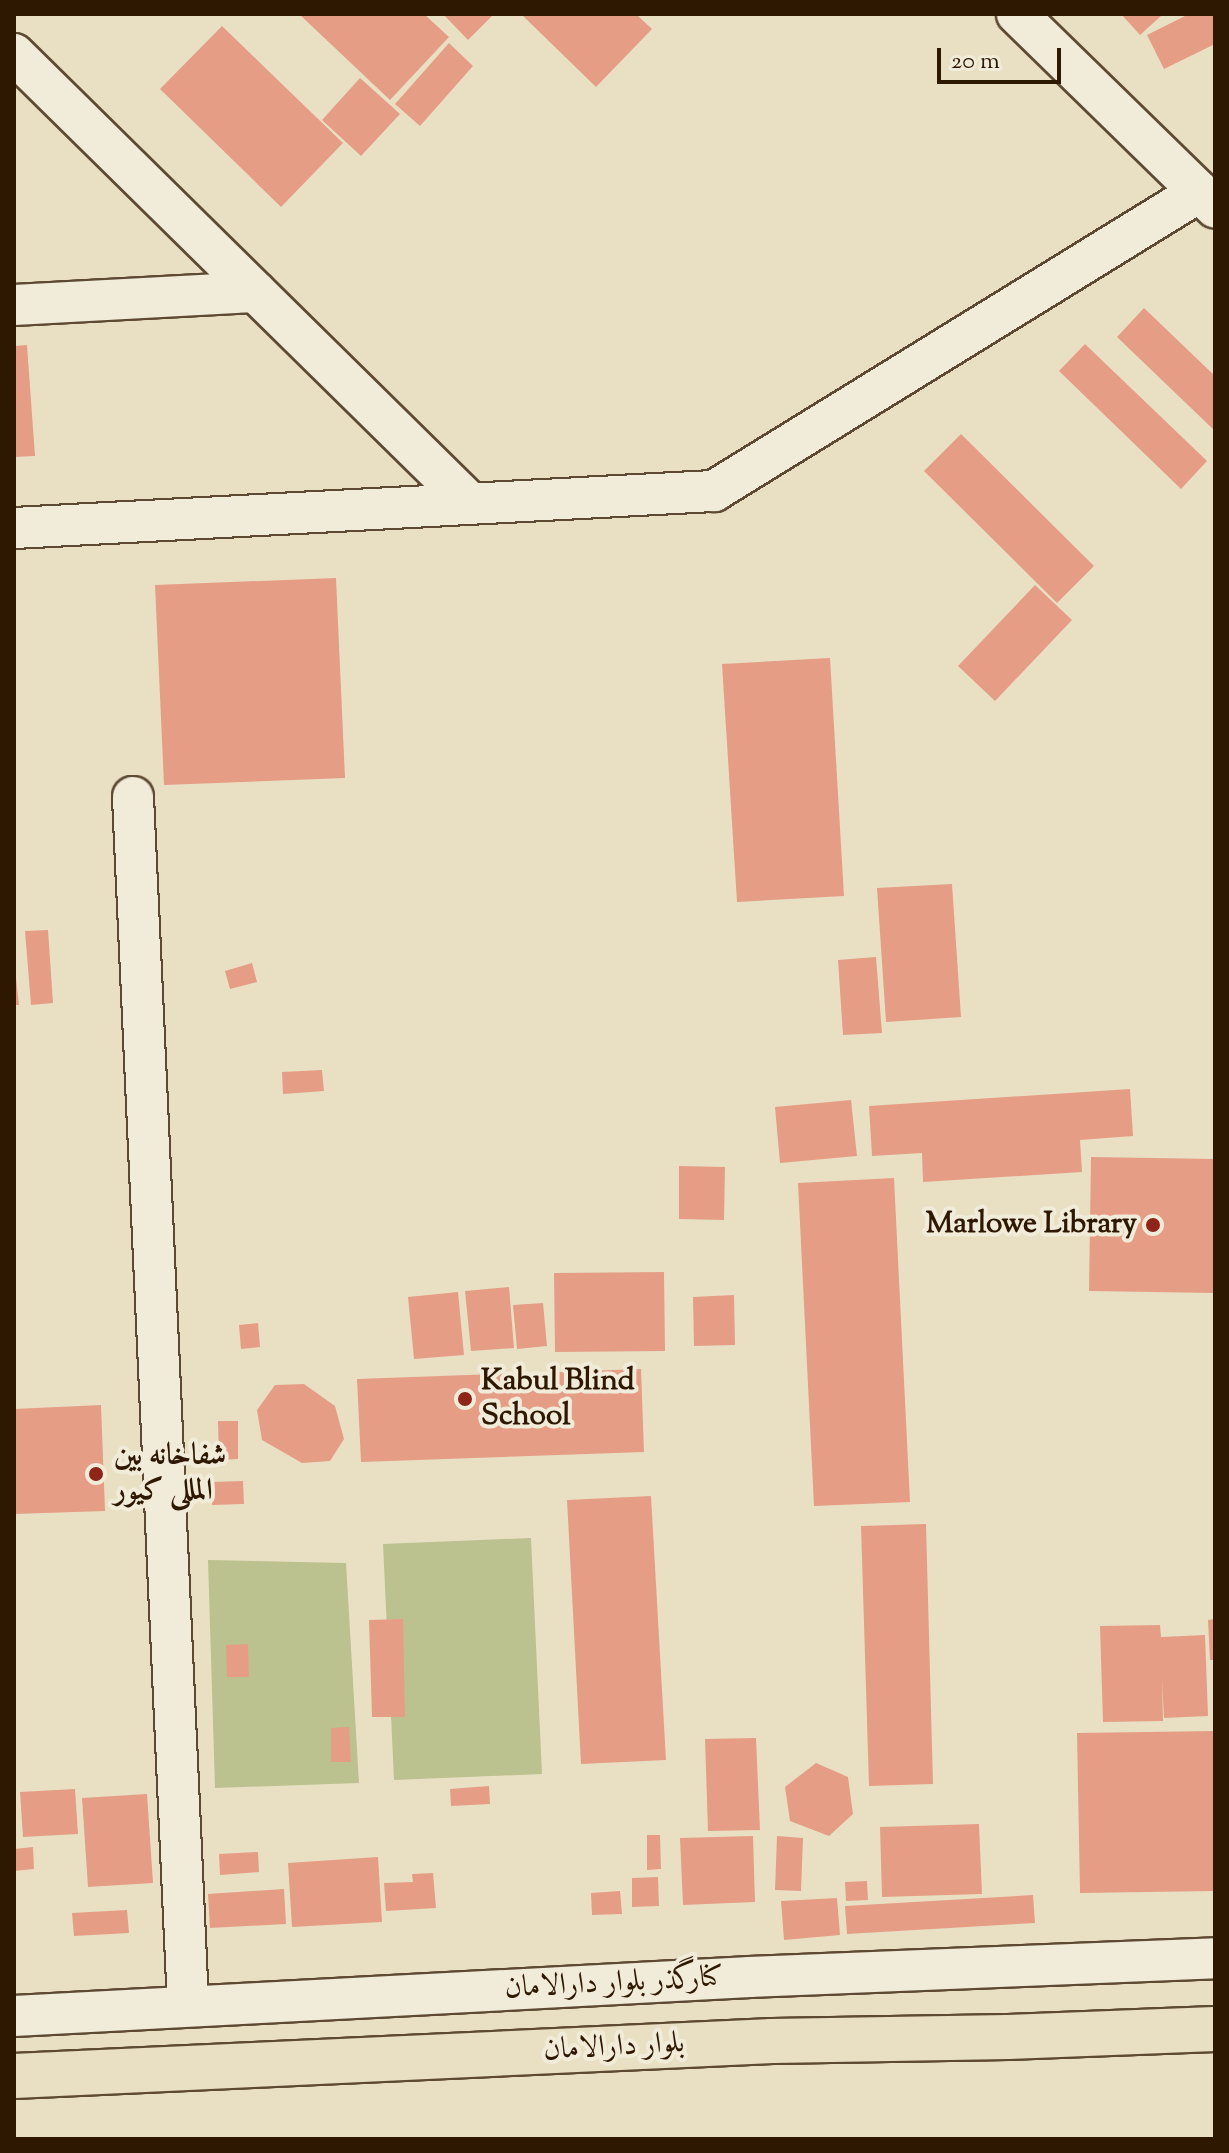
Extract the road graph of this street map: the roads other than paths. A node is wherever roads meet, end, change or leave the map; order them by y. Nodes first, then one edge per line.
1 (1017, 14) edge
2 (14, 54) edge
3 (1207, 199) edge
4 (256, 292) junction
5 (14, 305) edge
6 (471, 504) junction
7 (14, 528) edge
8 (133, 797) dead end
9 (1215, 1958) edge
10 (188, 2005) junction
11 (14, 2016) edge
12 (1215, 2029) edge
13 (14, 2076) edge

1 - 3 street
2 - 4 street
3 - 6 street
4 - 5 street
4 - 6 street
6 - 7 street
8 - 10 street
9 - 10 street, کنارگذر بلوار دارالامان
10 - 11 street, کنارگذر بلوار دارالامان
12 - 13 main road, بلوار دارالامان

